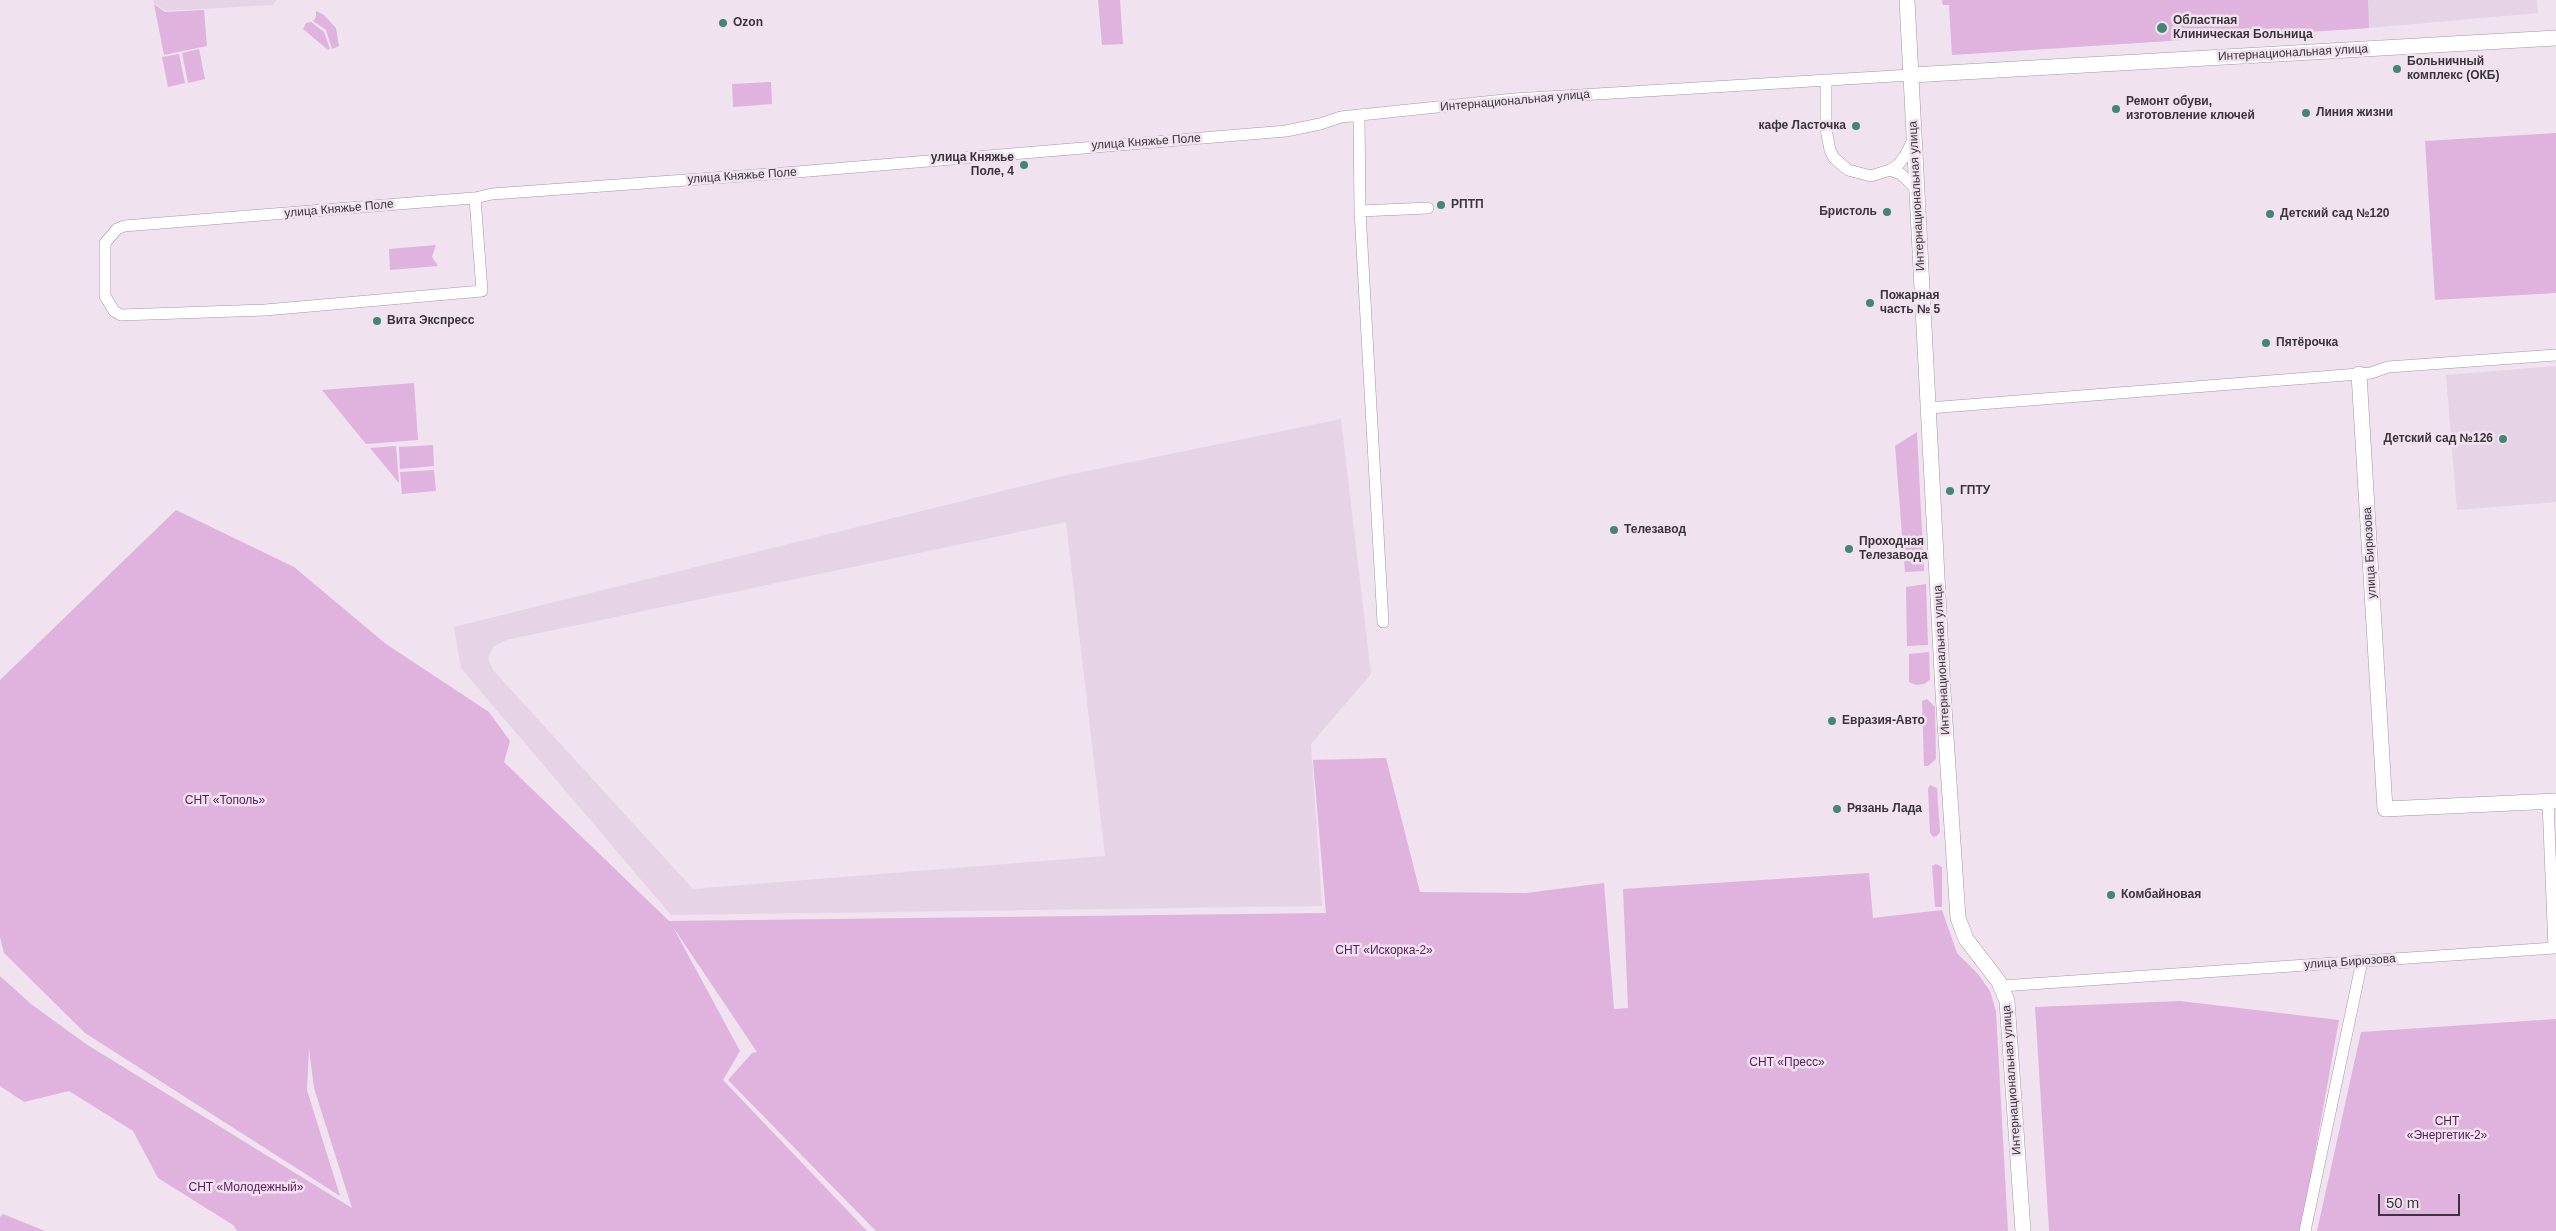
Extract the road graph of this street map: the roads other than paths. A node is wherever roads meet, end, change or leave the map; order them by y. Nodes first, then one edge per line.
1 (1907, 0) edge
2 (2556, 38) edge
3 (1911, 75) junction
4 (1826, 80) junction
5 (1359, 115) junction
6 (1914, 137) junction
7 (1890, 170) junction
8 (1917, 190) junction
9 (475, 198) junction
10 (1428, 208) dead end
11 (1360, 211) junction
12 (2556, 355) edge
13 (2359, 374) junction
14 (1929, 408) junction
15 (1383, 622) dead end
16 (2552, 801) edge
17 (2362, 961) junction
18 (2001, 986) junction
19 (2023, 1231) edge
20 (2305, 1231) edge

1 - 3 street
2 - 3 street, Интернациональная улица
3 - 4 street, Интернациональная улица
3 - 6 street, Интернациональная улица
4 - 5 street, Интернациональная улица
4 - 7 street
5 - 9 street, улица Княжье Поле
5 - 11 street
6 - 7 street
6 - 8 street, Интернациональная улица
7 - 8 street
8 - 14 street, Интернациональная улица
9 - 9 street, улица Княжье Поле
10 - 11 street
11 - 15 street
12 - 13 street
13 - 14 street
13 - 16 street, улица Бирюзова
14 - 18 street, Интернациональная улица
16 - 17 street, улица Бирюзова
17 - 18 street, улица Бирюзова
17 - 20 street
18 - 19 street, Интернациональная улица

